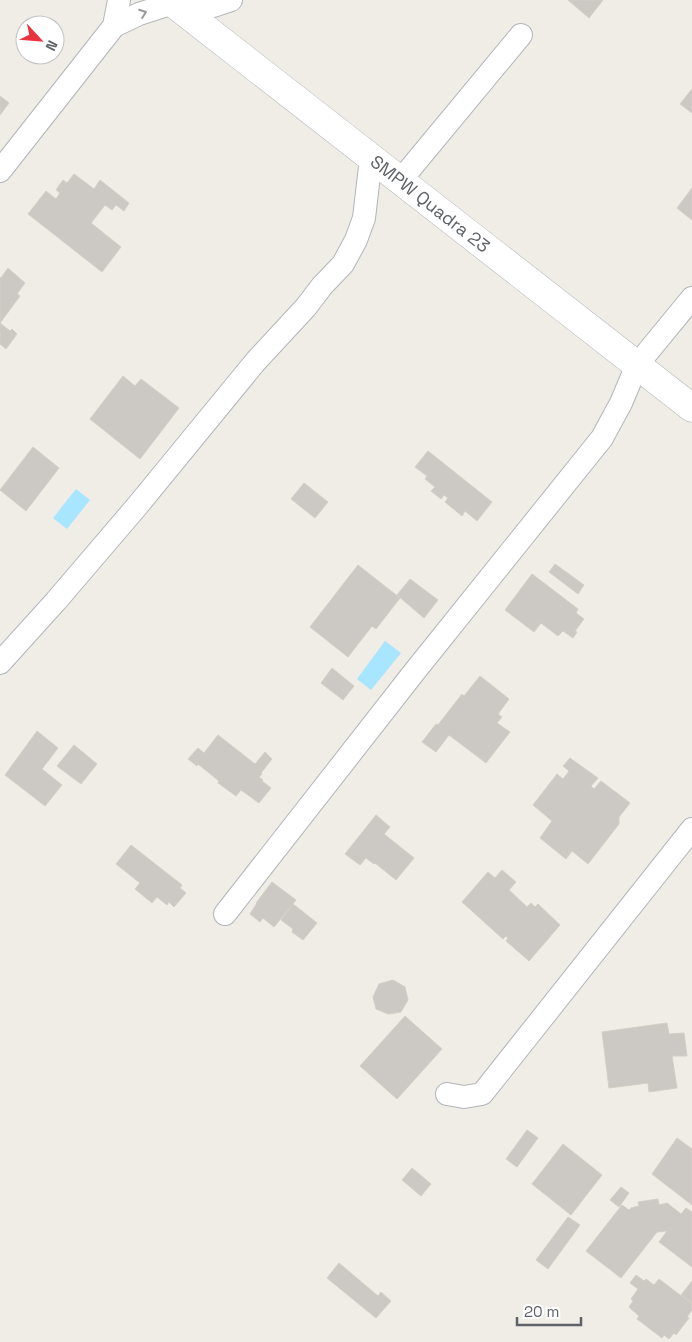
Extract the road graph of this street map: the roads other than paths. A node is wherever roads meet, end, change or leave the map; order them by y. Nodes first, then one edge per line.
1 (119, 0) edge
2 (231, 0) edge
3 (175, 4) edge
4 (114, 26) junction
5 (521, 35) dead end
6 (372, 158) junction
7 (0, 171) edge
8 (400, 181) junction
9 (692, 298) edge
10 (637, 365) junction
11 (692, 408) edge
12 (0, 663) edge
13 (692, 829) edge
14 (225, 914) dead end
15 (448, 1094) dead end

1 - 4 street
2 - 3 street
4 -> 3 street
3 - 6 street, SMPW Quadra 23
4 - 7 street
5 - 8 street
6 - 8 street, SMPW Quadra 23
6 - 12 street
8 - 10 street, SMPW Quadra 23
9 - 10 street
10 - 11 street, SMPW Quadra 23
10 - 14 street
13 - 15 street

